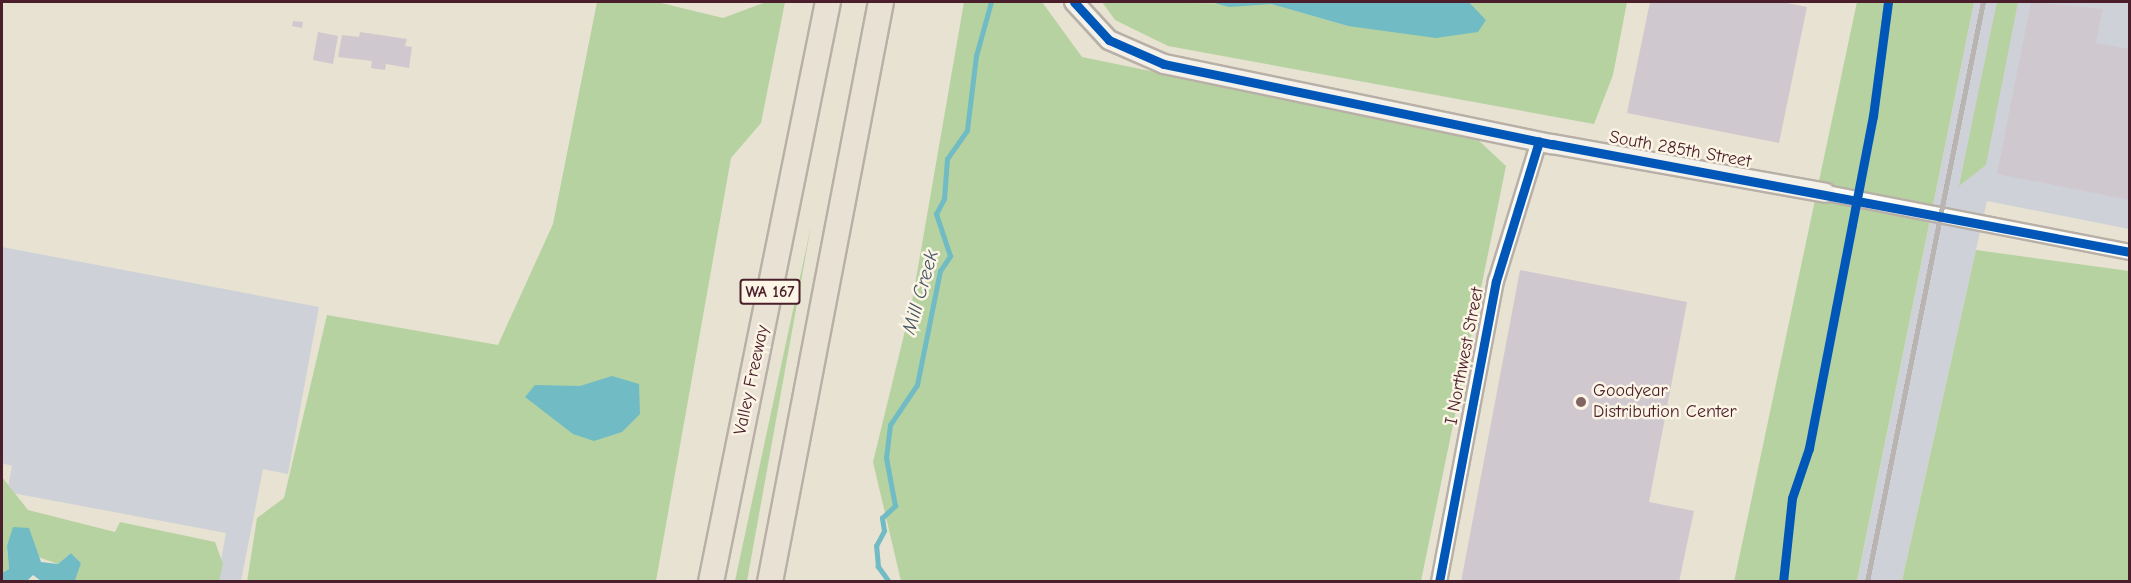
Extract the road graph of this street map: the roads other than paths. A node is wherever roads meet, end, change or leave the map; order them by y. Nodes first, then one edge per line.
1 (828, 2) edge
2 (881, 2) edge
3 (1074, 2) edge
4 (1539, 141) junction
5 (1827, 193) joint
6 (2130, 252) edge
7 (711, 582) edge
8 (770, 582) edge
9 (1439, 582) edge

1 - 7 highway, Valley Freeway / WA 167
2 - 8 highway, WA 167
3 - 4 street, South 285th Street
4 - 5 street, South 285th Street
4 - 9 street, I Northwest Street
5 - 6 street, South 285th Street

